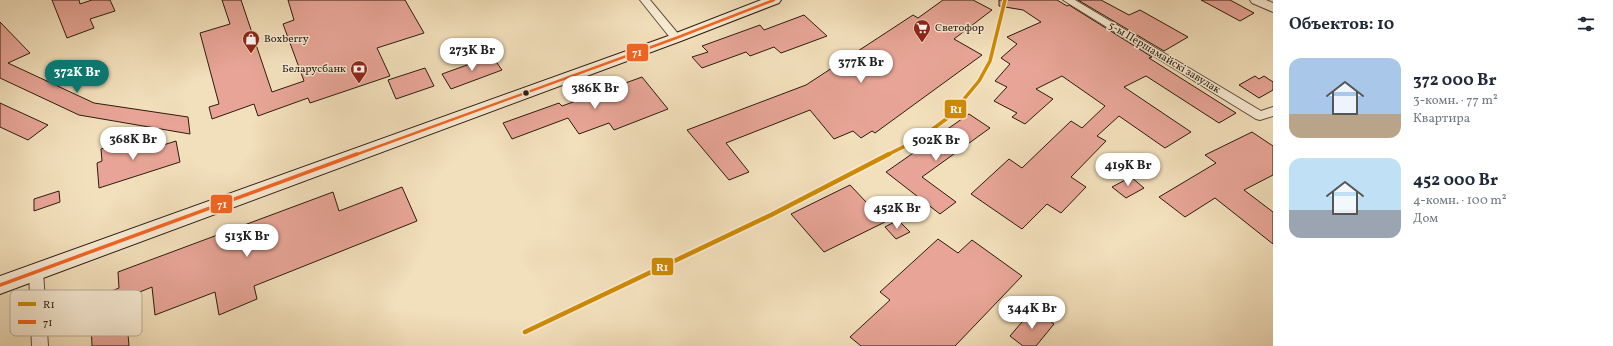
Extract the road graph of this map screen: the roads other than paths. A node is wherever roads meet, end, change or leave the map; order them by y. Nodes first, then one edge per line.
1 (645, 0) edge
2 (774, 0) edge
3 (1068, 0) edge
4 (1256, 0) edge
5 (1273, 8) edge
6 (676, 38) junction
7 (1273, 110) edge
8 (36, 272) junction
9 (0, 285) edge
10 (37, 290) edge
11 (39, 336) edge
12 (40, 346) edge

1 - 6 street
2 - 6 main road
3 - 7 street, 5-ы Першамайскі завулак
4 - 5 street
6 - 8 main road
8 - 9 main road
8 - 10 street
11 - 12 street

